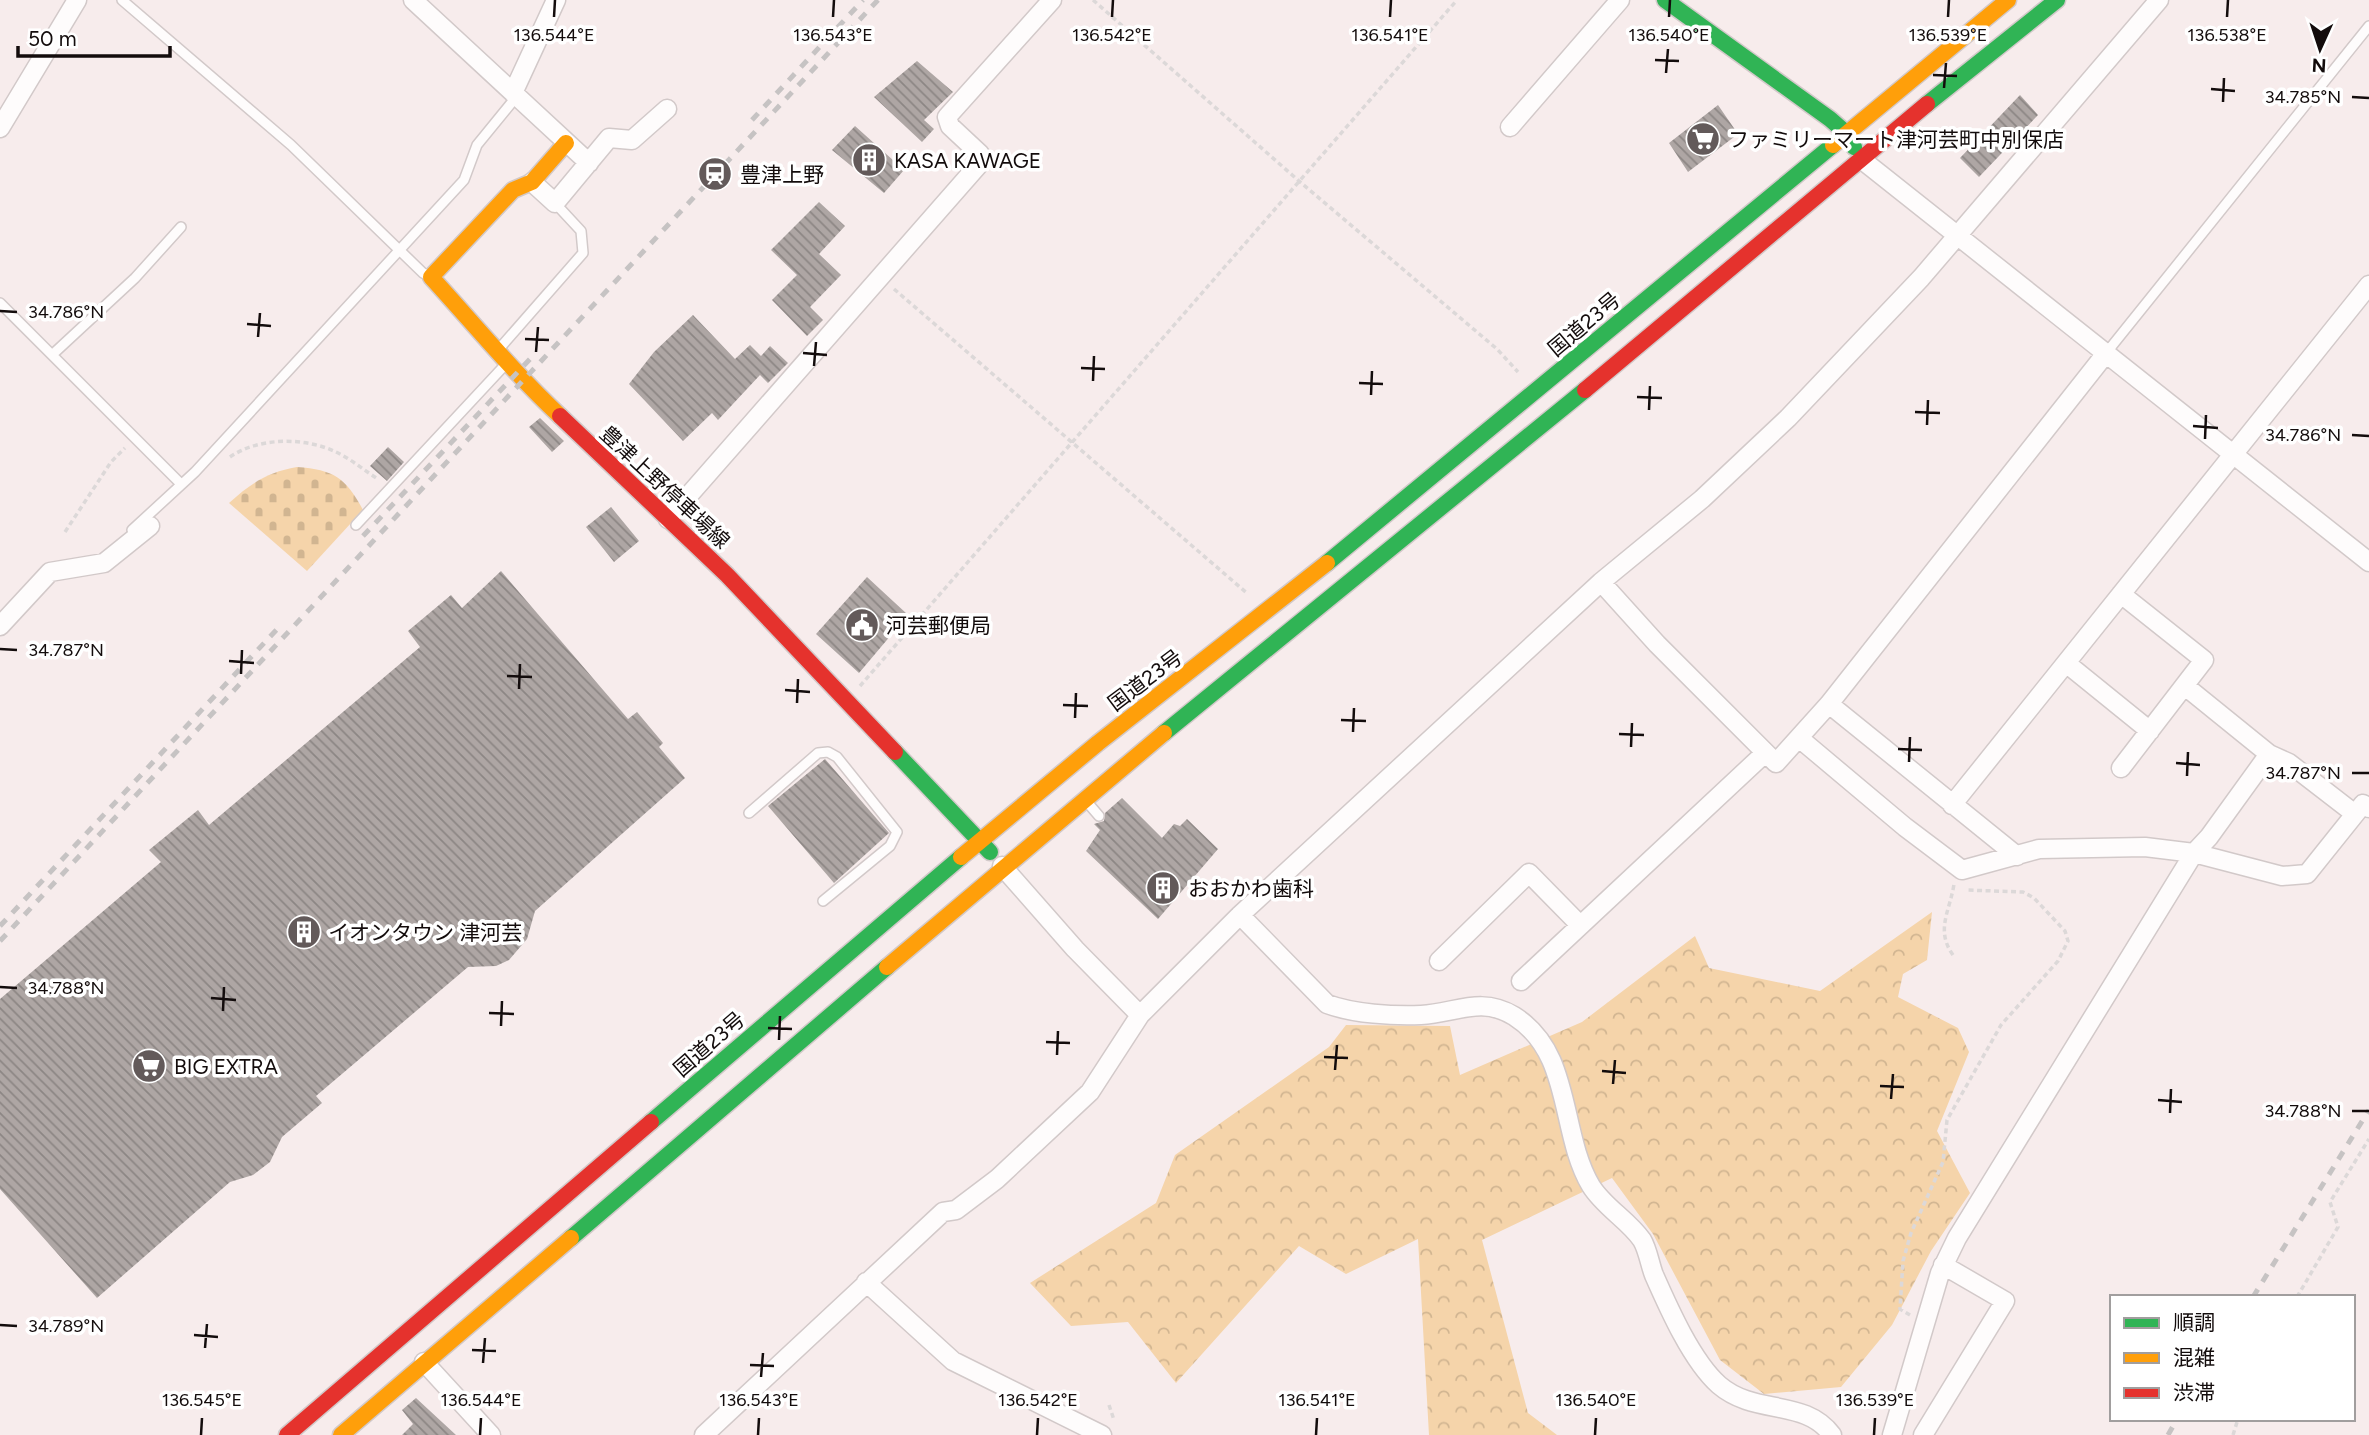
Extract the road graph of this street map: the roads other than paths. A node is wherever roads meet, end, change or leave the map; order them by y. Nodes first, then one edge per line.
1 (77, 0) edge
2 (122, 0) edge
3 (413, 0) edge
4 (556, 0) edge
5 (1052, 0) edge
6 (1620, 0) edge
7 (1665, 0) edge
8 (2008, 0) edge
9 (2057, 0) edge
10 (2159, 0) edge
11 (2369, 26) edge
12 (515, 95) junction
13 (667, 109) dead end
14 (1510, 127) dead end
15 (0, 128) edge
16 (1846, 133) junction
17 (566, 143) junction
18 (1861, 159) junction
19 (589, 163) junction
20 (533, 182) junction
21 (555, 202) junction
22 (181, 227) dead end
23 (1956, 234) junction
24 (402, 250) junction
25 (431, 276) junction
26 (2369, 285) edge
27 (0, 303) edge
28 (2107, 352) junction
29 (53, 354) junction
30 (503, 356) junction
31 (2234, 453) junction
32 (181, 484) junction
33 (668, 519) junction
34 (356, 525) dead end
35 (150, 526) dead end
36 (104, 562) junction
37 (2369, 562) edge
38 (1601, 582) junction
39 (2121, 594) junction
40 (0, 626) edge
41 (2066, 663) junction
42 (2185, 686) junction
43 (1829, 704) junction
44 (2150, 731) junction
45 (1799, 738) junction
46 (1765, 753) junction
47 (2269, 754) junction
48 (2121, 768) dead end
49 (1084, 798) junction
50 (1952, 805) junction
51 (2362, 811) edge
52 (749, 813) dead end
53 (1099, 816) dead end
54 (982, 842) junction
55 (2194, 853) junction
56 (2017, 856) junction
57 (1002, 866) junction
58 (823, 901) dead end
59 (1240, 915) junction
60 (1580, 925) junction
61 (1438, 961) dead end
62 (1521, 981) dead end
63 (1140, 1015) junction
64 (1943, 1265) junction
65 (866, 1282) junction
66 (424, 1362) junction
67 (287, 1435) edge
68 (341, 1435) edge
69 (491, 1435) edge
70 (704, 1435) edge
71 (1102, 1435) edge
72 (1832, 1435) edge
73 (1892, 1435) edge
74 (1923, 1435) edge

1 - 15 street
2 - 24 lane
3 - 12 street
4 - 12 street
5 - 33 street
6 - 14 street
7 - 16 main road
8 - 16 main road, 国道23号
9 - 18 main road
10 - 23 street
11 - 28 lane
12 - 17 street
12 - 24 lane
13 - 19 street
16 - 18 main road
16 - 54 main road, 国道23号
17 - 19 street
17 - 20 main road
18 - 23 street
18 - 49 main road
19 - 21 street
20 - 21 street
20 - 25 main road
21 - 30 lane
22 - 29 lane
23 - 28 street
23 - 38 street
24 - 25 lane
24 - 32 lane
25 - 30 main road, 豊津上野停車場線
26 - 31 street
27 - 29 lane
28 - 31 street
28 - 43 street
29 - 32 lane
30 - 33 main road, 豊津上野停車場線
30 - 34 lane
31 - 37 street
31 - 39 street
32 - 36 lane
33 - 54 main road, 豊津上野停車場線
35 - 36 street
36 - 40 street
38 - 46 street
38 - 59 street
39 - 41 street
39 - 42 street
41 - 44 street
41 - 50 street
42 - 44 street
42 - 47 street
43 - 45 street
43 - 50 street
44 - 48 street
45 - 46 street
45 - 56 street
46 - 60 street
47 - 51 street
47 - 55 street
49 - 53 lane
49 - 57 main road
50 - 56 street
51 - 55 street
52 - 58 lane
54 - 57 main road, 豊津上野停車場線
54 - 67 main road, 国道23号
55 - 56 street
55 - 64 street
57 - 63 street
57 - 66 main road
59 - 63 street
59 - 72 street
60 - 61 street
60 - 62 street
63 - 65 street
64 - 73 street
64 - 74 street
65 - 70 street
65 - 71 street
66 - 68 main road
66 - 69 street

